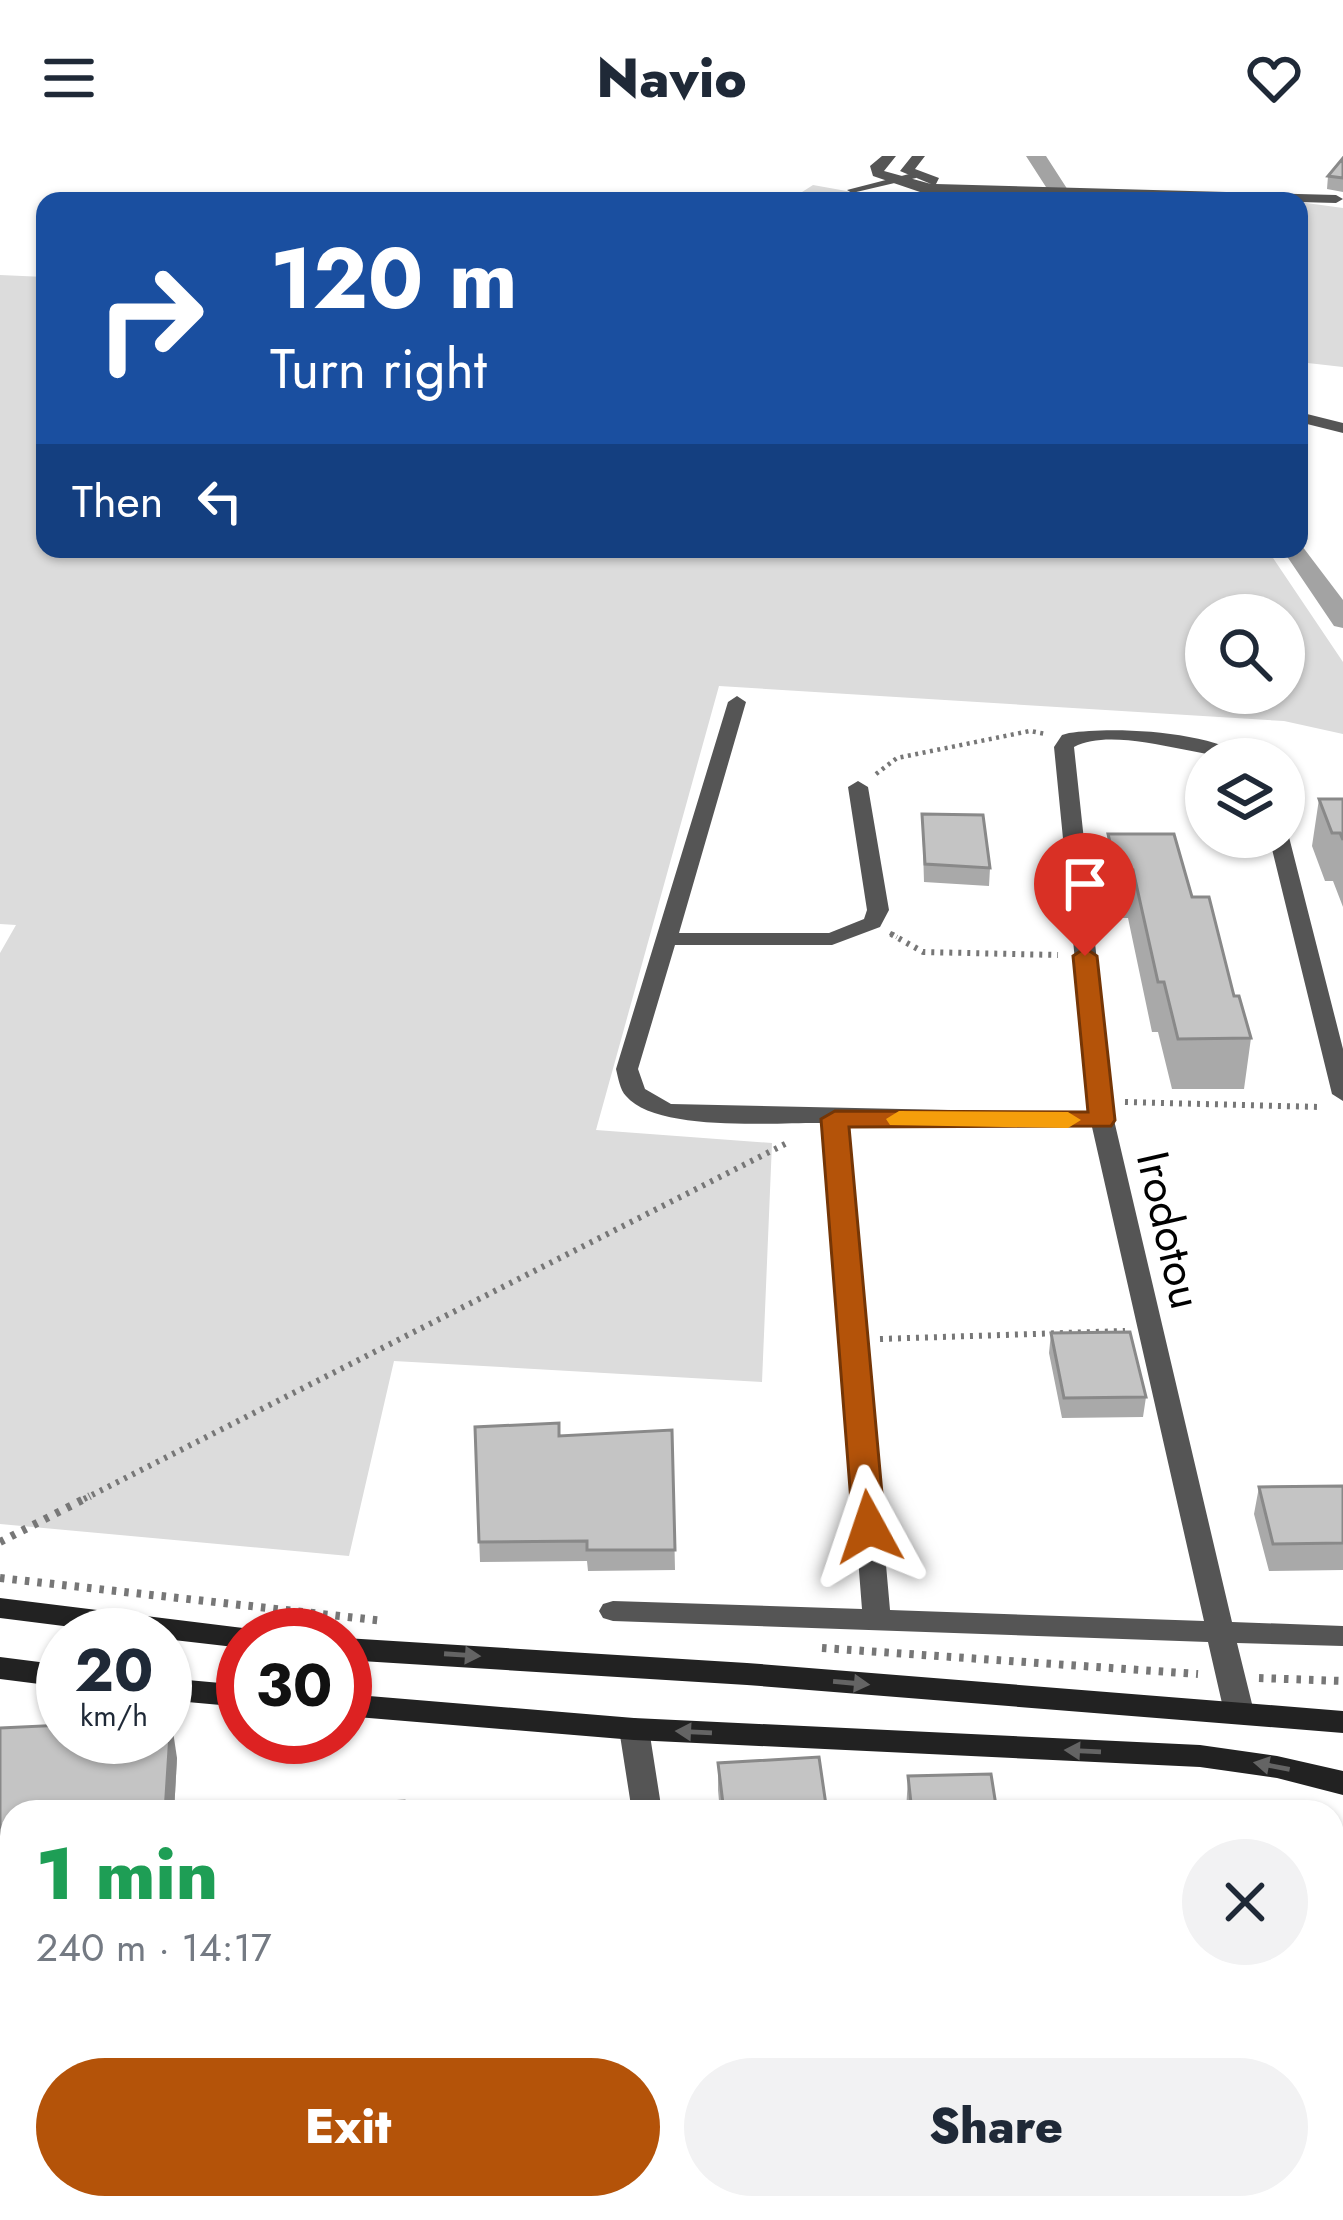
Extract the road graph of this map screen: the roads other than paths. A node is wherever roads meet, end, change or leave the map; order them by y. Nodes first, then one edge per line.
1 (890, 156) edge
2 (919, 156) edge
3 (913, 176) junction
4 (887, 180) junction
5 (1034, 189) junction
6 (851, 190) dead end
7 (1064, 192) edge
8 (1308, 199) edge
9 (1339, 200) edge
10 (1308, 419) edge
11 (1343, 428) edge
12 (1308, 431) edge
13 (1343, 437) edge
14 (737, 702) dead end
15 (1185, 746) edge
16 (858, 787) road end
17 (1284, 858) edge
18 (666, 940) junction
19 (1343, 1094) edge
20 (1101, 1111) junction
21 (835, 1119) junction
22 (0, 1608) edge
23 (613, 1610) dead end
24 (877, 1620) junction
25 (1217, 1633) junction
26 (216, 1635) edge
27 (1343, 1636) edge
28 (372, 1651) edge
29 (0, 1668) edge
30 (36, 1673) edge
31 (372, 1707) edge
32 (1239, 1712) junction
33 (1343, 1722) edge
34 (634, 1729) junction
35 (1343, 1783) edge
36 (645, 1800) edge

1 - 4 street
2 - 3 street
3 - 4 lane
3 - 5 street
4 - 5 street
4 - 6 lane
5 - 7 street
8 - 9 street
10 - 11 street
12 - 13 street
14 - 18 street
15 - 20 street, Irodotou
16 - 18 street
17 - 19 street
18 - 21 street
20 - 21 street
20 - 25 street, Irodotou
21 - 24 street
22 - 26 main road
23 - 24 street
24 - 25 street
25 - 27 street
25 - 32 street, Irodotou
28 -> 32 main road
29 - 30 main road
31 - 34 main road
32 - 33 main road
35 -> 34 main road
34 - 36 street

